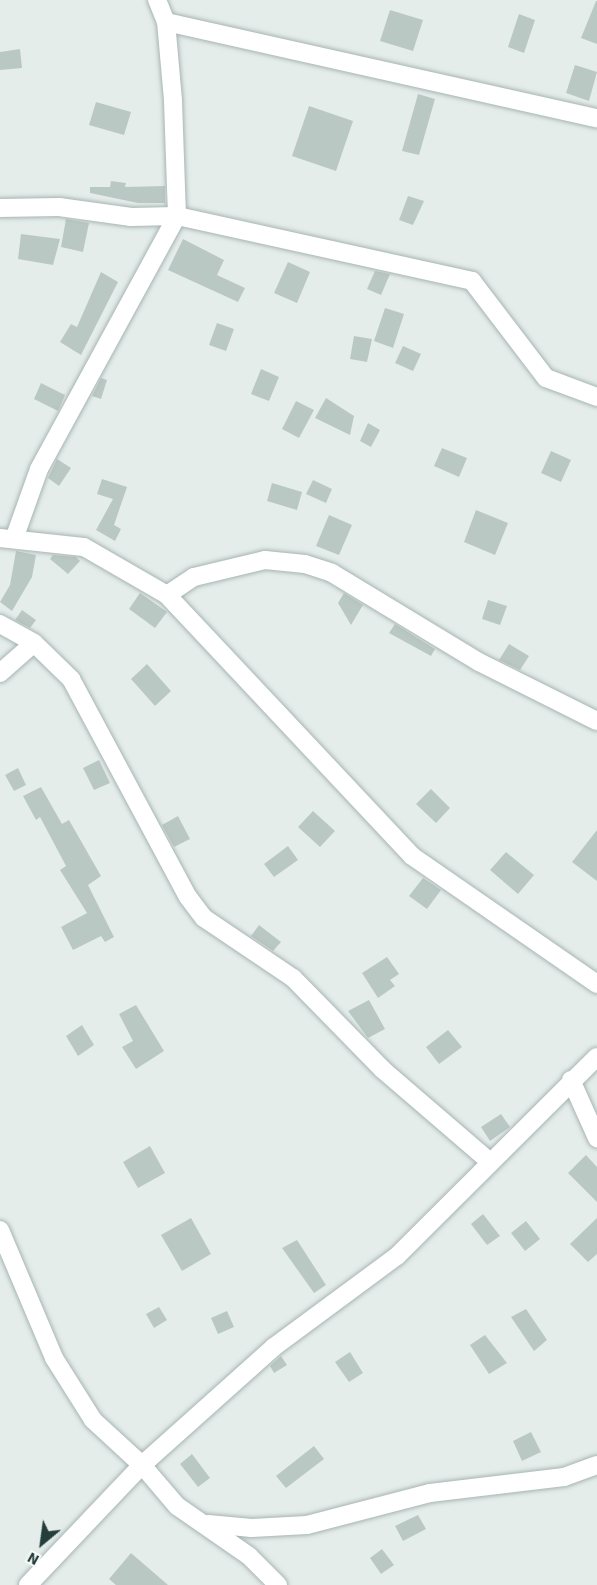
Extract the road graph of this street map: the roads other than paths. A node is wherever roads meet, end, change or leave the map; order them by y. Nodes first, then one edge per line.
1 (157, 0) edge
2 (166, 22) junction
3 (597, 118) edge
4 (0, 208) edge
5 (177, 216) junction
6 (597, 397) edge
7 (7, 538) edge
8 (167, 595) junction
9 (0, 624) edge
10 (34, 643) junction
11 (0, 673) edge
12 (597, 721) edge
13 (597, 984) edge
14 (597, 1057) edge
15 (571, 1080) junction
16 (597, 1138) edge
17 (490, 1162) junction
18 (0, 1230) edge
19 (142, 1465) junction
20 (597, 1465) edge
21 (208, 1524) junction
22 (28, 1585) edge
23 (278, 1585) edge

1 - 2 street
2 - 3 street
2 - 5 street
4 - 5 street
5 - 6 street
5 - 7 street
7 - 8 street
8 - 12 street
8 - 13 street
9 - 10 street
10 - 11 street
10 - 17 street
14 - 15 street
15 - 16 street
15 - 17 street
17 - 19 street
18 - 19 street
19 - 21 street
19 - 22 street
20 - 21 street
21 - 23 street

